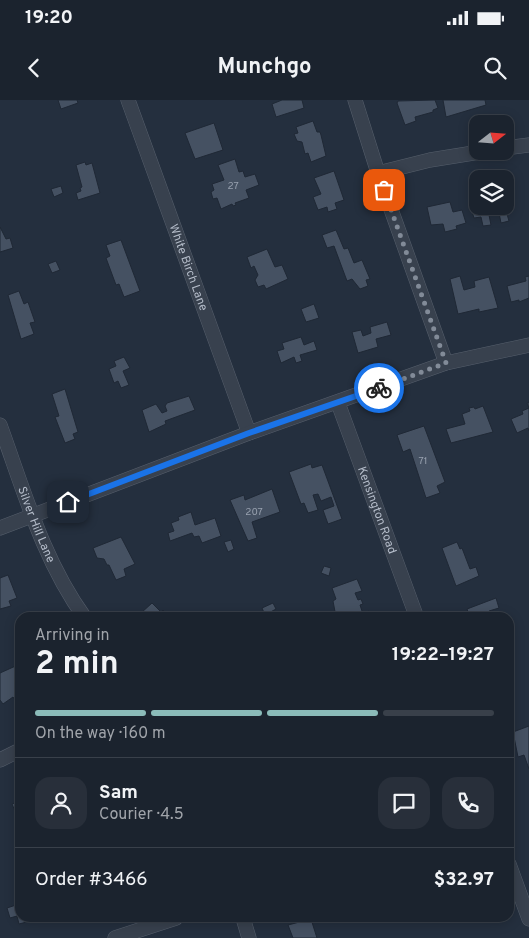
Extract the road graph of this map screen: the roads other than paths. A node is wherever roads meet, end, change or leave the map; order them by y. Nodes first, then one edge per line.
1 (128, 100) edge
2 (355, 100) edge
3 (529, 145) edge
4 (514, 147) edge
5 (469, 154) edge
6 (378, 173) junction
7 (529, 345) edge
8 (446, 363) junction
9 (338, 403) junction
10 (0, 425) edge
11 (249, 433) junction
12 (32, 516) junction
13 (0, 528) edge
14 (81, 612) edge
15 (415, 612) edge
16 (15, 752) edge
17 (0, 760) edge
18 (514, 878) edge
19 (529, 918) edge
20 (164, 922) edge
21 (244, 922) edge
22 (115, 938) edge
23 (249, 938) edge

1 - 11 street, White Birch Lane
2 - 6 street
3 - 4 street
5 - 6 street
6 - 8 street
7 - 8 street
8 - 9 street
9 - 11 street
9 - 15 street, Kensington Road
10 - 12 street, Silver Hill Lane
11 - 12 street
12 - 13 street
12 - 14 street, Silver Hill Lane
16 - 17 street
18 - 19 street
20 - 22 street
21 - 23 street

